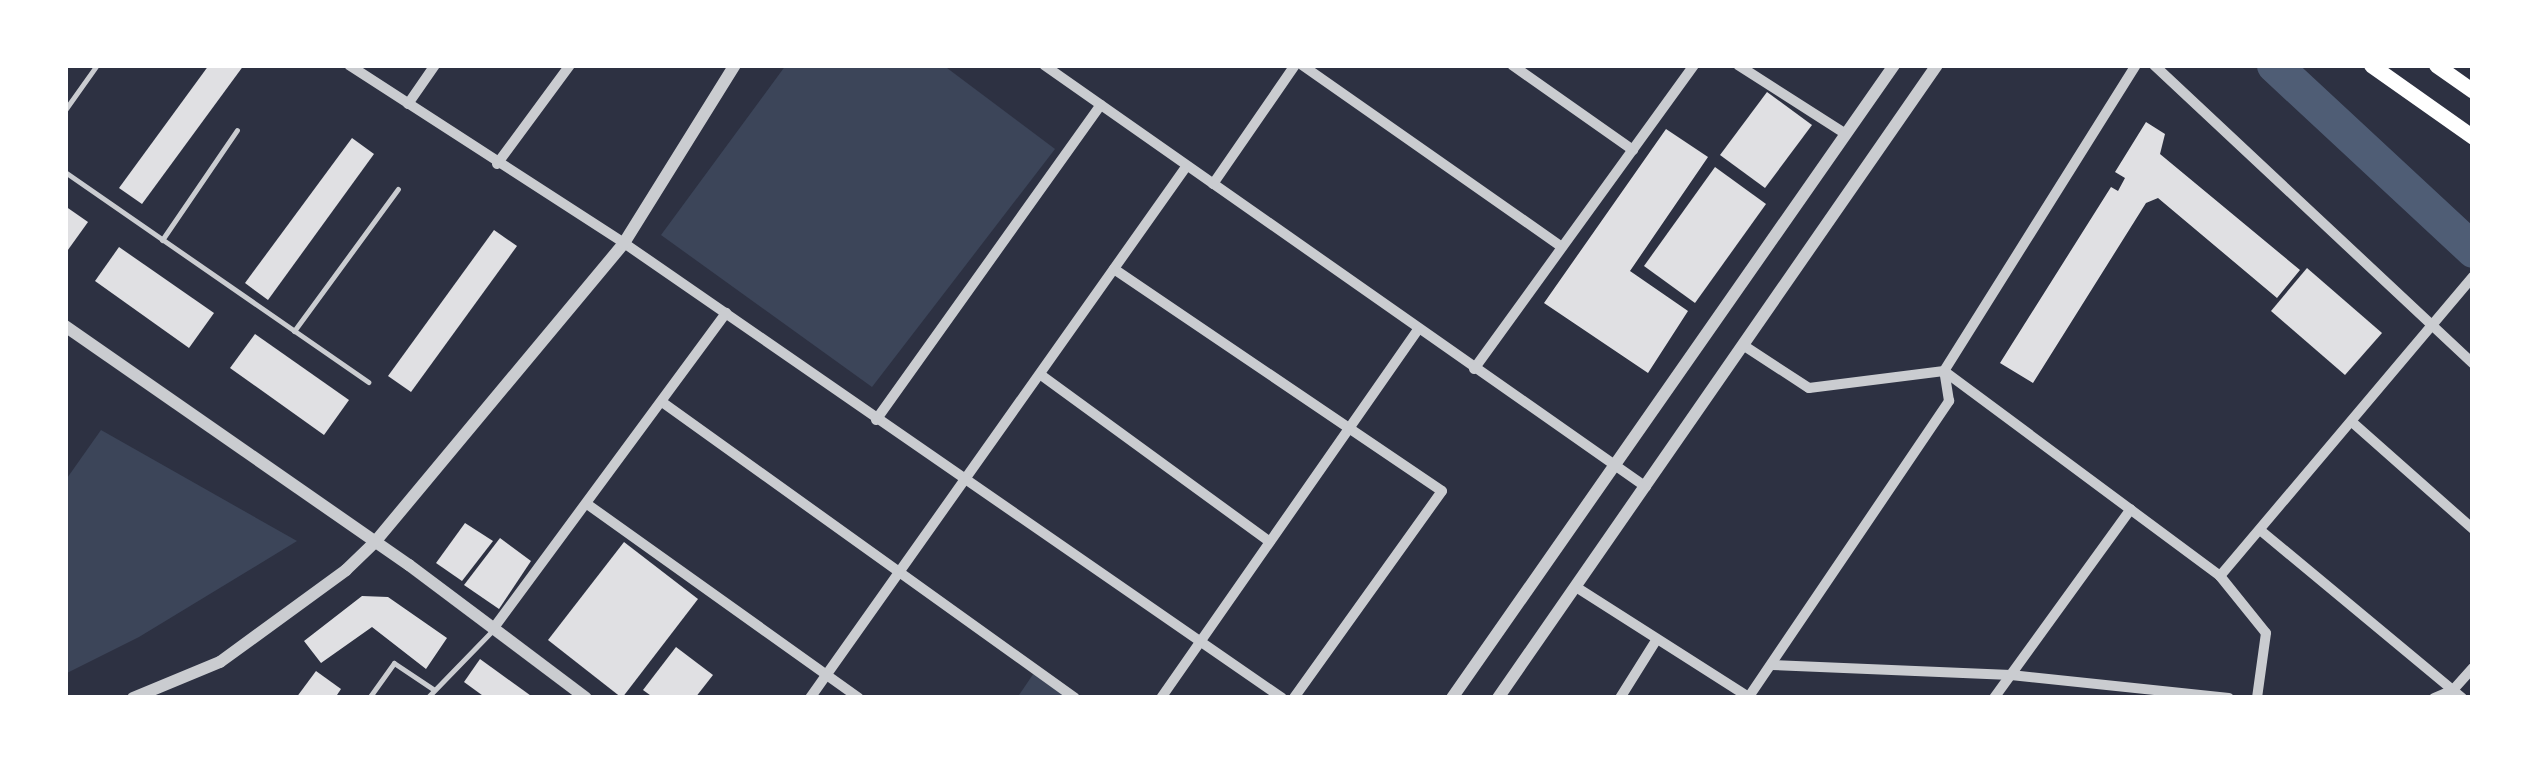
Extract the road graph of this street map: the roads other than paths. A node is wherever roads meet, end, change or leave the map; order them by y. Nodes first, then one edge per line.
1 (97, 65) edge
2 (349, 65) edge
3 (435, 65) edge
4 (570, 65) edge
5 (735, 65) edge
6 (1044, 65) edge
7 (1299, 65) edge
8 (1512, 65) edge
9 (1694, 65) edge
10 (1738, 65) edge
11 (1894, 65) edge
12 (1938, 65) edge
13 (2136, 65) edge
14 (2154, 65) edge
15 (2371, 65) edge
16 (2436, 65) edge
17 (2473, 90) edge
18 (408, 104) junction
19 (1102, 105) junction
20 (65, 110) edge
21 (237, 130) dead end
22 (1846, 134) junction
23 (2473, 138) edge
24 (1633, 150) junction
25 (497, 164) junction
26 (1186, 166) junction
27 (65, 172) edge
28 (1213, 184) junction
29 (398, 188) dead end
30 (162, 240) junction
31 (624, 243) junction
32 (1562, 247) junction
33 (1114, 269) junction
34 (2473, 277) edge
35 (726, 313) junction
36 (65, 326) edge
37 (2430, 328) junction
38 (1418, 329) junction
39 (294, 330) junction
40 (1746, 347) junction
41 (2473, 363) edge
42 (1474, 369) junction
43 (1944, 372) junction
44 (1041, 374) junction
45 (368, 382) dead end
46 (662, 402) junction
47 (876, 420) junction
48 (2352, 422) junction
49 (1348, 429) junction
50 (1612, 464) junction
51 (964, 480) junction
52 (1646, 487) junction
53 (587, 504) junction
54 (2131, 509) junction
55 (2473, 529) edge
56 (2260, 530) junction
57 (374, 542) junction
58 (1270, 542) junction
59 (901, 576) junction
60 (2220, 576) junction
61 (1576, 587) junction
62 (493, 630) junction
63 (1202, 639) junction
64 (1656, 642) junction
65 (1772, 665) junction
66 (2473, 668) edge
67 (826, 674) junction
68 (2010, 675) junction
69 (433, 690) junction
70 (2133, 693) edge
71 (2458, 694) edge
72 (1749, 697) edge
73 (133, 698) edge
74 (369, 698) edge
75 (427, 698) edge
76 (586, 698) edge
77 (810, 698) edge
78 (859, 698) edge
79 (1075, 698) edge
80 (1161, 698) edge
81 (1282, 698) edge
82 (1294, 698) edge
83 (1452, 698) edge
84 (1498, 698) edge
85 (1620, 698) edge
86 (1994, 698) edge
87 (2228, 698) edge
88 (2256, 698) edge
89 (2434, 698) edge

1 - 20 lane
2 - 18 street
3 - 18 street
4 - 25 street
5 - 31 street
6 - 19 street
7 - 28 street
7 - 32 street
8 - 24 street
9 - 24 street
10 - 22 street
11 - 22 street
12 - 40 street
13 - 43 street
14 - 37 street
15 - 23 main road
16 - 17 main road
18 - 25 street
19 - 26 street
19 - 47 street
21 - 30 lane
22 - 50 street
24 - 32 street
25 - 31 street
26 - 28 street
26 - 33 street
27 - 30 lane
28 - 38 street
29 - 39 lane
30 - 39 lane
31 - 35 street
31 - 57 street
32 - 42 street
33 - 44 street
33 - 49 street
34 - 37 street
35 - 46 street
35 - 47 street
36 - 57 street
37 - 41 street
37 - 48 street
38 - 42 street
38 - 49 street
39 - 45 lane
40 - 43 street
40 - 52 street
42 - 50 street
43 - 54 street
43 - 65 street
44 - 51 street
44 - 58 street
46 - 53 street
46 - 59 street
47 - 51 street
48 - 55 street
48 - 56 street
49 - 58 street
49 - 82 street
50 - 52 street
50 - 83 street
51 - 59 street
51 - 63 street
52 - 61 street
53 - 62 street
53 - 67 street
54 - 60 street
54 - 68 street
56 - 60 street
56 - 71 street
57 - 62 street
57 - 73 street
58 - 63 street
59 - 67 street
59 - 79 street
60 - 88 street
61 - 64 street
61 - 84 street
62 - 69 lane
62 - 76 street
63 - 80 street
63 - 81 street
64 - 72 street
64 - 85 street
65 - 68 street
65 - 72 street
66 - 71 street
67 - 77 street
67 - 78 street
68 - 70 street
68 - 86 street
69 - 74 lane
69 - 75 lane
70 - 87 street
71 - 89 street

